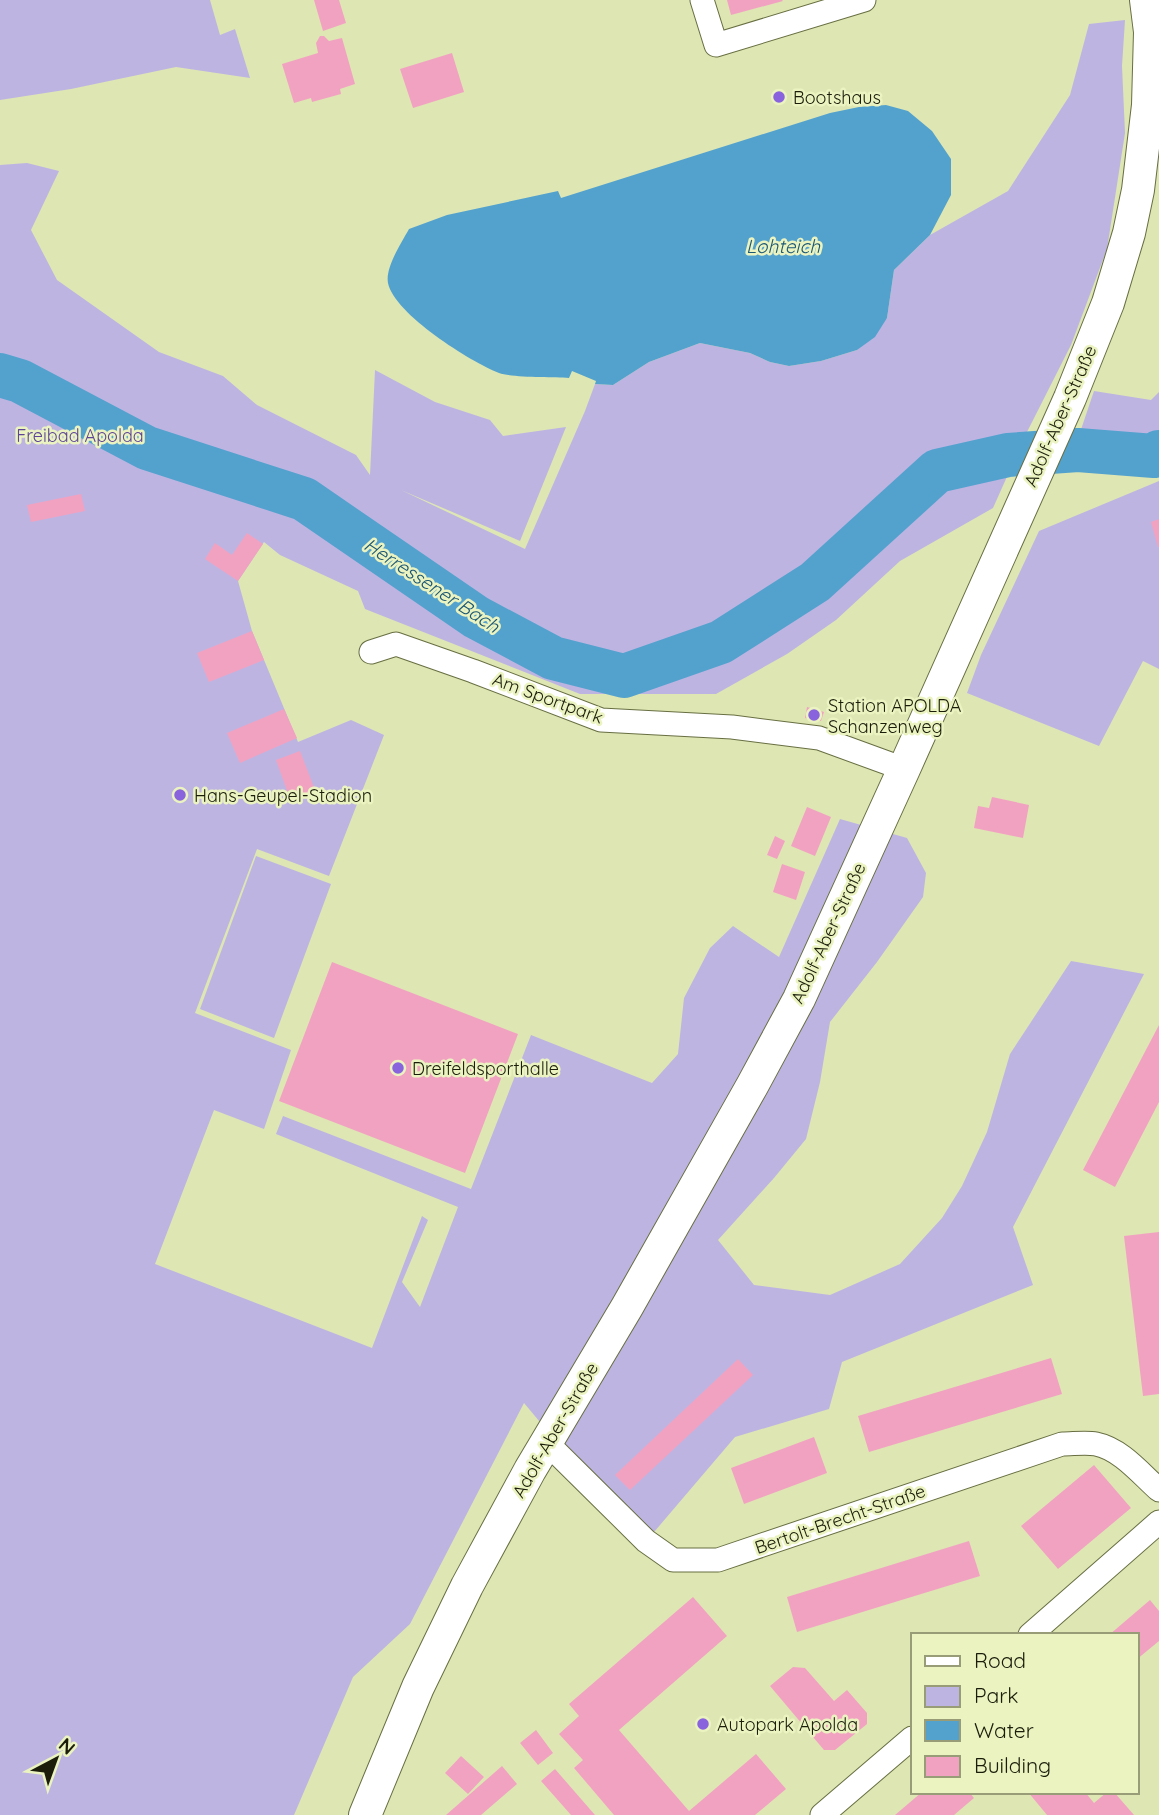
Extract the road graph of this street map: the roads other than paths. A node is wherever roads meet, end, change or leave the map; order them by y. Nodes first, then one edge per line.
1 (702, 0) edge
2 (864, 0) edge
3 (1146, 0) edge
4 (371, 652) dead end
5 (904, 769) junction
6 (546, 1442) junction
7 (1159, 1490) edge
8 (1159, 1522) edge
9 (1032, 1633) edge
10 (911, 1739) edge
11 (365, 1815) edge
12 (822, 1815) edge

1 - 2 street
3 - 5 main road, Adolf-Aber-Straße
4 - 5 street, Am Sportpark
5 - 6 main road, Adolf-Aber-Straße
6 - 7 street, Bertolt-Brecht-Straße
6 - 11 main road, Adolf-Aber-Straße
8 - 9 street
10 - 12 street

